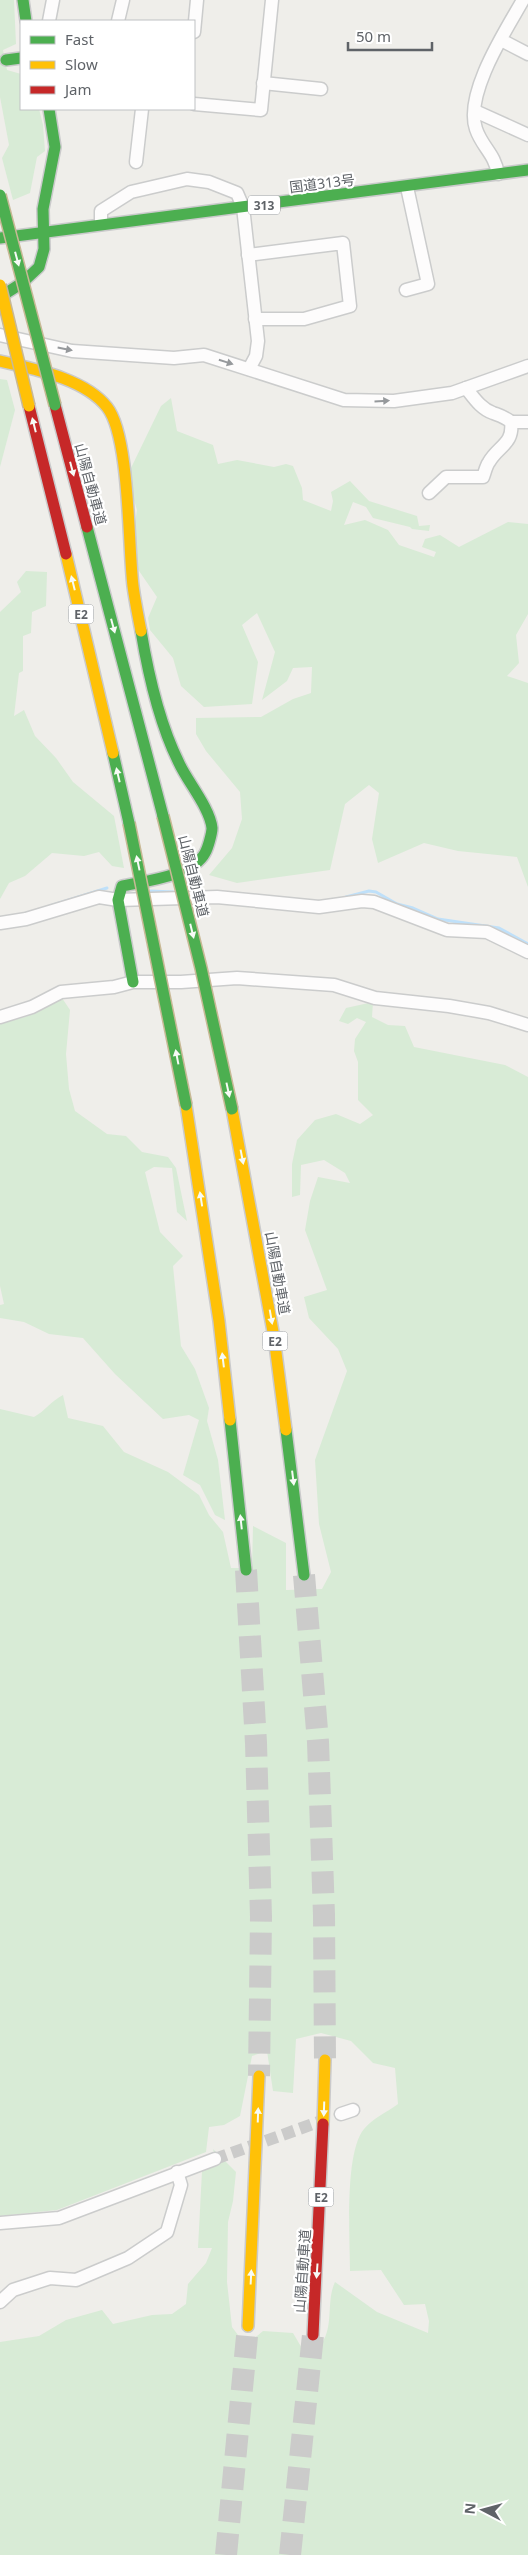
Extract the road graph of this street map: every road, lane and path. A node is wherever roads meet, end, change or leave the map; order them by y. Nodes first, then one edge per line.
1 (23, 0) edge
2 (53, 0) edge
3 (123, 0) edge
4 (197, 0) edge
5 (272, 0) edge
6 (523, 0) edge
7 (26, 20) edge
8 (49, 20) edge
9 (118, 20) edge
10 (195, 21) edge
11 (502, 40) junction
12 (528, 54) edge
13 (20, 58) edge
14 (6, 60) dead end
15 (263, 83) junction
16 (321, 89) dead end
17 (195, 104) edge
18 (49, 110) edge
19 (142, 110) edge
20 (475, 111) junction
21 (528, 135) edge
22 (136, 162) dead end
23 (528, 170) edge
24 (498, 174) junction
25 (407, 187) junction
26 (0, 195) edge
27 (243, 208) junction
28 (102, 224) junction
29 (42, 232) junction
30 (0, 238) edge
31 (248, 255) junction
32 (0, 285) edge
33 (406, 290) dead end
34 (0, 297) edge
35 (255, 319) junction
36 (0, 336) edge
37 (0, 362) edge
38 (528, 366) edge
39 (249, 369) junction
40 (466, 388) junction
41 (511, 422) junction
42 (528, 422) edge
43 (429, 493) dead end
44 (118, 900) junction
45 (0, 923) edge
46 (528, 952) edge
47 (133, 982) junction
48 (0, 1017) edge
49 (528, 1025) edge
50 (246, 1570) tunnel mouth
51 (304, 1575) tunnel mouth
52 (326, 2060) tunnel mouth
53 (259, 2076) tunnel mouth
54 (215, 2158) tunnel mouth
55 (177, 2172) junction
56 (0, 2223) edge
57 (0, 2302) edge
58 (248, 2326) tunnel mouth
59 (312, 2335) tunnel mouth

1 - 7 main road
2 - 8 street
3 - 9 street
4 - 10 street
5 - 15 street
6 - 11 street
11 - 12 street
11 - 20 street
13 - 14 main road
15 - 16 street
15 - 17 street
18 - 29 main road
19 - 22 street
20 - 21 street
20 - 24 street
23 - 24 main road, 国道313号 / 313
24 - 25 main road, 国道313号 / 313
25 - 27 main road, 国道313号 / 313
25 - 33 street
26 -> 51 main road, 山陽自動車道 / E2, bridge
27 - 28 main road, 国道313号 / 313
27 - 28 street
27 - 31 street
28 - 29 main road, 国道313号 / 313
29 - 30 main road, 国道313号 / 313
29 - 34 main road
31 - 35 street
31 - 35 street
50 -> 32 main road, E2, bridge
35 - 39 street
36 -> 39 street
37 - 44 main road
38 - 40 street
39 -> 40 street
40 - 41 street
41 - 42 street
41 - 43 street
44 - 45 street
44 - 46 street
44 - 47 main road
47 - 48 street
47 - 49 street
52 -> 59 main road, 山陽自動車道 / E2
58 -> 53 main road
54 - 55 street
55 - 56 street
55 - 57 street

